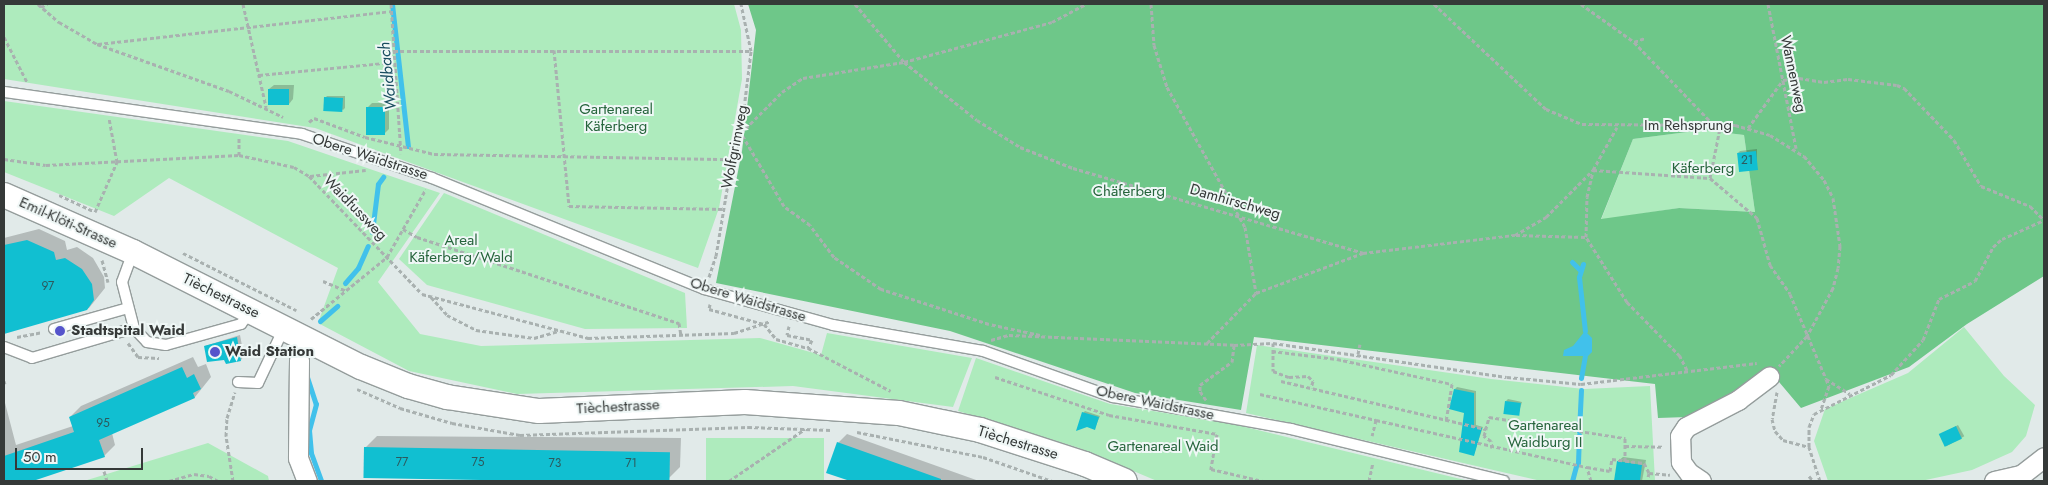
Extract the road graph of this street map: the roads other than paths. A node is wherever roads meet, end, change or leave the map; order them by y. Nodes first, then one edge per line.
1 (4, 92) edge
2 (4, 195) edge
3 (133, 252) junction
4 (128, 308) junction
5 (251, 311) junction
6 (134, 328) junction
7 (284, 328) junction
8 (52, 329) road end
9 (4, 346) edge
10 (299, 360) dead end
11 (1773, 373) road end
12 (238, 382) road end
13 (2044, 457) edge
14 (2022, 478) edge
15 (307, 481) edge
16 (1125, 481) edge
17 (1504, 481) edge
18 (1701, 481) edge
19 (1994, 481) edge

1 - 17 lane, Obere Waidstrasse
2 - 3 street, Emil-Klöti-Strasse
3 - 4 lane
3 - 5 street, Tièchestrasse
4 - 6 lane
4 - 8 lane
5 - 6 lane
5 - 7 street, Tièchestrasse
6 - 9 lane
7 - 12 lane
7 - 16 street, Tièchestrasse
10 - 15 street
11 - 18 street
13 - 14 street
14 - 19 street

